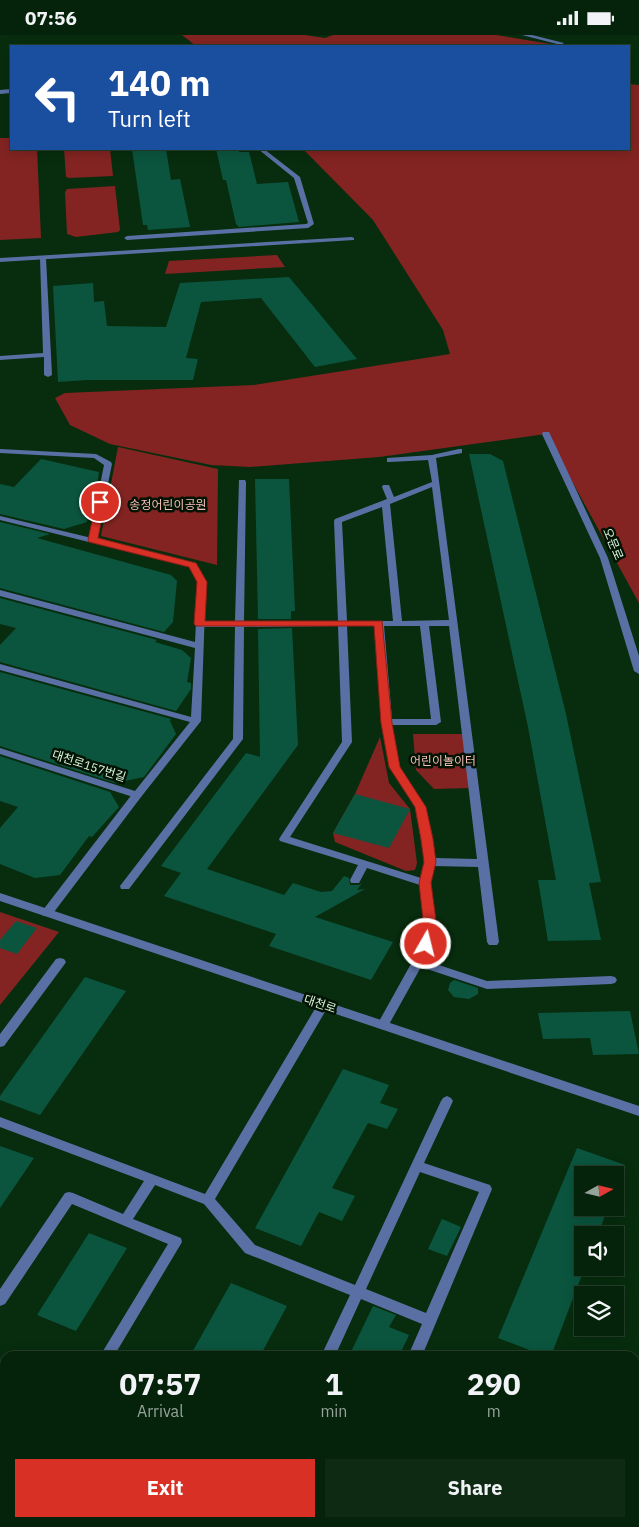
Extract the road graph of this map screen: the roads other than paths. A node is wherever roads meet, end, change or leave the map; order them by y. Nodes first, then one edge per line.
1 (525, 35) edge
2 (561, 43) dead end
3 (0, 92) edge
4 (10, 92) edge
5 (263, 150) edge
6 (127, 237) dead end
7 (352, 239) dead end
8 (43, 258) junction
9 (0, 260) edge
10 (47, 355) junction
11 (0, 358) edge
12 (48, 375) dead end
13 (546, 434) dead end
14 (0, 451) edge
15 (458, 451) dead end
16 (432, 457) junction
17 (390, 460) dead end
18 (242, 482) dead end
19 (436, 483) junction
20 (386, 487) dead end
21 (389, 501) junction
22 (0, 518) edge
23 (93, 540) junction
24 (0, 593) edge
25 (342, 623) junction
26 (379, 623) junction
27 (398, 623) junction
28 (424, 623) junction
29 (453, 623) junction
30 (199, 624) junction
31 (241, 624) junction
32 (198, 646) junction
33 (0, 667) edge
34 (639, 671) edge
35 (196, 721) junction
36 (387, 723) junction
37 (0, 751) edge
38 (137, 795) junction
39 (430, 862) junction
40 (364, 863) junction
41 (483, 863) junction
42 (356, 880) dead end
43 (425, 883) junction
44 (125, 885) dead end
45 (0, 897) edge
46 (47, 913) junction
47 (493, 943) dead end
48 (418, 962) junction
49 (60, 963) dead end
50 (610, 980) dead end
51 (323, 1005) junction
52 (383, 1025) junction
53 (0, 1043) edge
54 (447, 1101) dead end
55 (639, 1111) edge
56 (0, 1122) edge
57 (417, 1166) junction
58 (152, 1179) junction
59 (208, 1200) junction
60 (125, 1221) junction
61 (358, 1292) junction
62 (0, 1300) edge
63 (430, 1321) junction
64 (110, 1351) edge
65 (330, 1351) edge
66 (417, 1351) edge

1 - 2 street
3 - 4 street
5 - 6 street
7 - 8 street
8 - 9 street
8 - 10 street
10 - 11 street
10 - 12 street
13 - 34 street, 오문로
14 - 23 street
15 - 16 street
16 - 17 street
16 - 19 street
18 - 31 street
19 - 21 street
19 - 29 street
20 - 21 street
21 - 25 street
21 - 27 street
22 - 23 street
23 - 30 street
24 - 32 street
25 - 26 street
25 - 31 street
25 - 40 street
26 - 27 street
26 - 36 street
27 - 28 street
28 - 29 street
28 - 36 street
29 - 41 street
30 - 31 street
30 - 32 street
31 - 44 street
32 - 35 street
33 - 35 street
35 - 38 street, 대천로157번길
36 - 39 street
37 - 38 street, 대천로157번길
38 - 46 street
39 - 41 street
39 - 43 street
40 - 42 street
40 - 43 street
41 - 47 street
43 - 48 street
45 - 46 street, 대천로
46 - 51 street, 대천로
48 - 50 street
48 - 52 street
49 - 53 street
51 - 52 street, 대천로
51 - 59 street
52 - 55 street, 대천로
54 - 57 street
56 - 58 street
57 - 61 street
57 - 63 street
58 - 59 street
58 - 60 street
59 - 61 street
60 - 62 street
60 - 64 street
61 - 63 street
61 - 65 street
63 - 66 street

